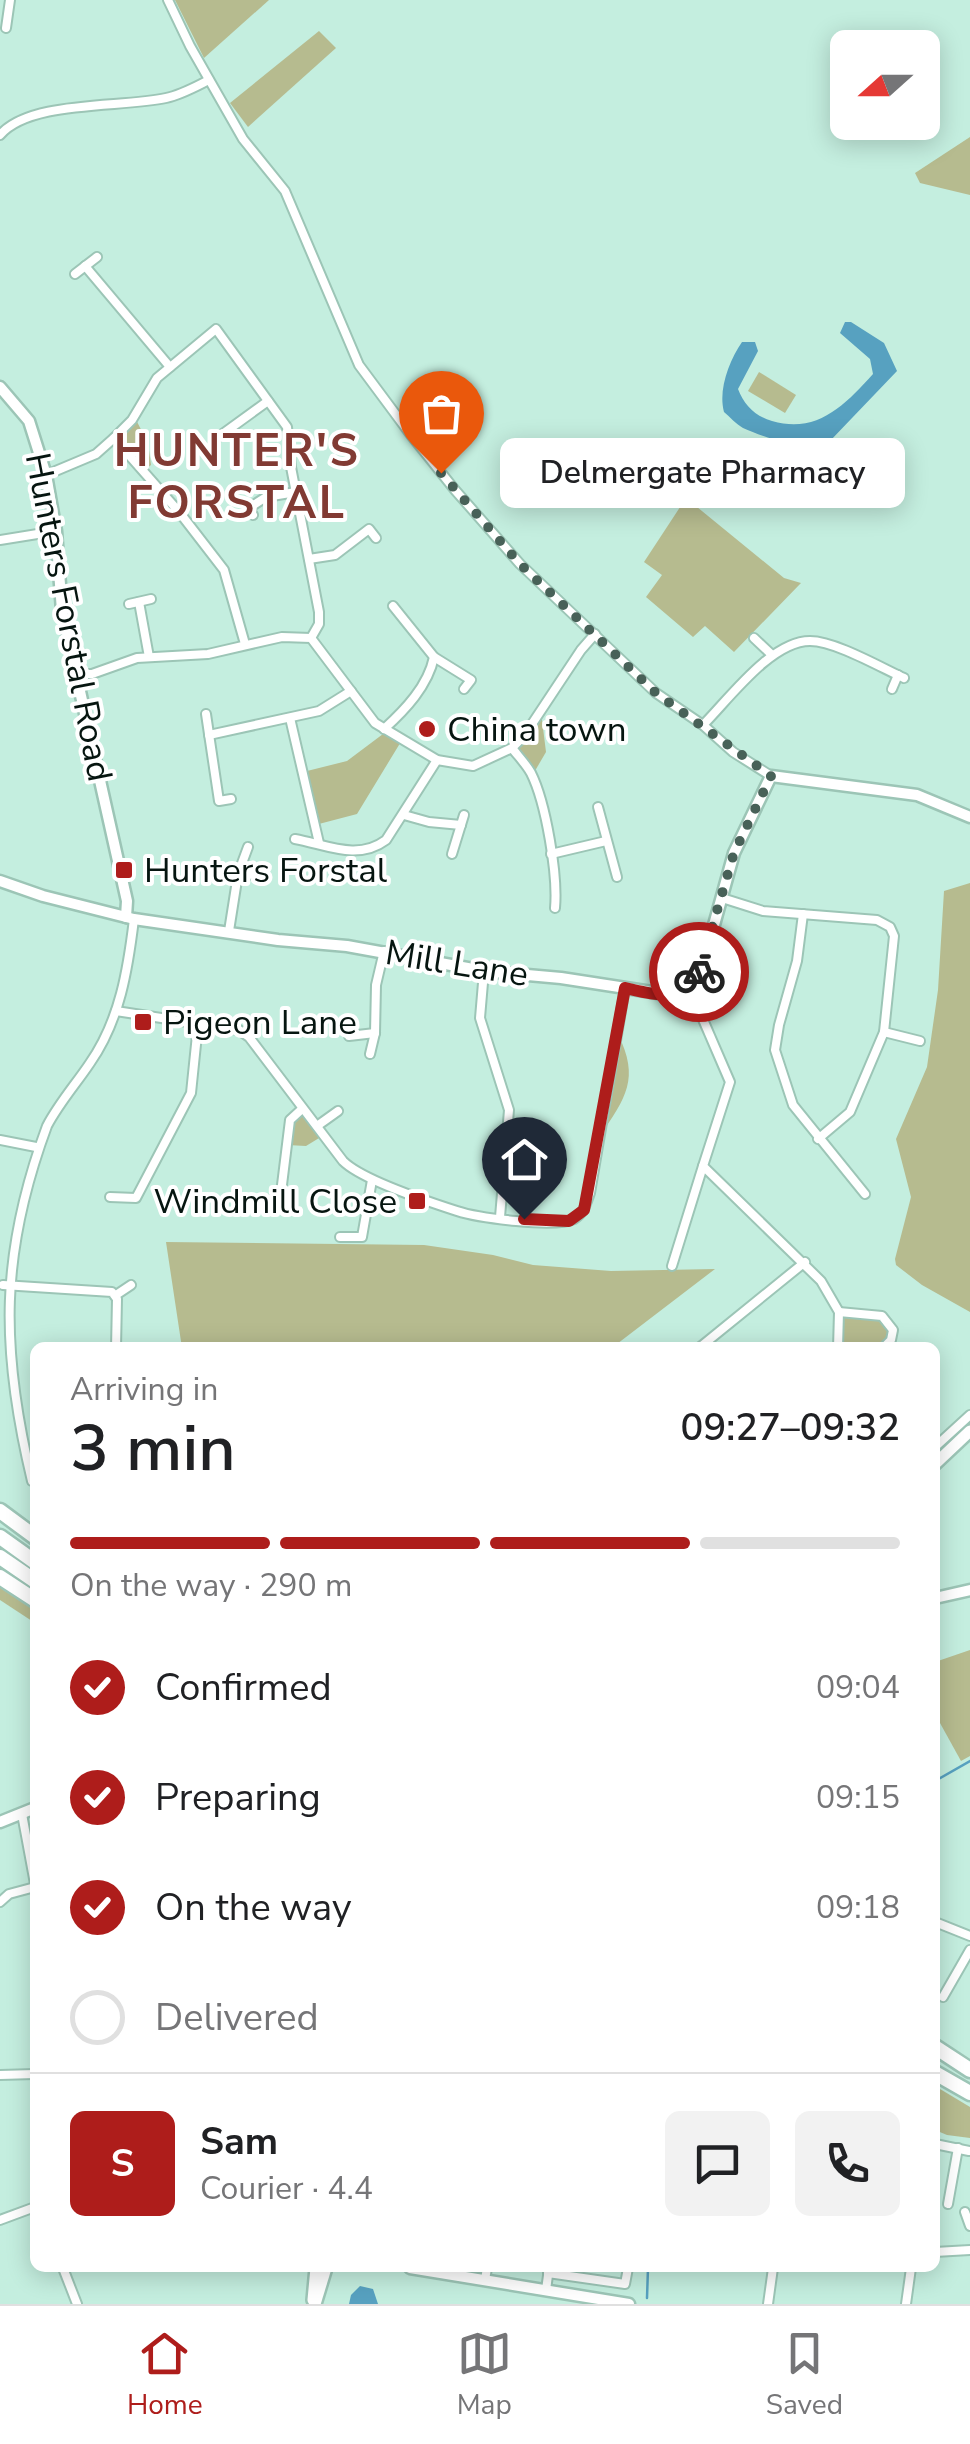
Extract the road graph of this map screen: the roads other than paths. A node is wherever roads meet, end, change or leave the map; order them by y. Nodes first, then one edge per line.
1 (10, 0) edge
2 (168, 0) edge
3 (7, 28) edge
4 (209, 80) junction
5 (0, 135) edge
6 (97, 257) dead end
7 (85, 266) junction
8 (75, 274) dead end
9 (170, 368) junction
10 (0, 387) edge
11 (268, 401) junction
12 (114, 438) junction
13 (216, 438) dead end
14 (46, 476) junction
15 (296, 492) junction
16 (254, 515) dead end
17 (56, 531) junction
18 (376, 538) dead end
19 (0, 540) edge
20 (309, 559) junction
21 (151, 599) dead end
22 (393, 606) dead end
23 (595, 634) junction
24 (311, 638) junction
25 (754, 638) dead end
26 (245, 644) junction
27 (772, 655) junction
28 (149, 657) junction
29 (434, 657) junction
30 (76, 674) junction
31 (464, 689) dead end
32 (892, 689) dead end
33 (351, 691) junction
34 (206, 714) dead end
35 (290, 718) junction
36 (703, 725) junction
37 (384, 729) junction
38 (210, 735) junction
39 (512, 748) junction
40 (437, 760) junction
41 (771, 776) junction
42 (230, 798) dead end
43 (598, 807) dead end
44 (404, 814) junction
45 (970, 817) edge
46 (295, 839) dead end
47 (606, 841) junction
48 (319, 844) junction
49 (248, 846) dead end
50 (452, 854) dead end
51 (551, 854) junction
52 (238, 874) junction
53 (255, 875) dead end
54 (617, 877) dead end
55 (0, 881) edge
56 (722, 898) junction
57 (554, 908) dead end
58 (803, 914) junction
59 (130, 918) junction
60 (230, 930) junction
61 (384, 951) junction
62 (484, 971) junction
63 (689, 987) junction
64 (625, 988) junction
65 (116, 1011) junction
66 (198, 1026) junction
67 (884, 1032) junction
68 (375, 1034) junction
69 (349, 1036) dead end
70 (920, 1042) dead end
71 (370, 1054) dead end
72 (302, 1108) junction
73 (338, 1111) dead end
74 (317, 1126) junction
75 (0, 1140) edge
76 (818, 1140) junction
77 (36, 1147) junction
78 (703, 1166) junction
79 (372, 1180) junction
80 (865, 1194) dead end
81 (110, 1197) dead end
82 (266, 1200) dead end
83 (500, 1217) junction
84 (340, 1236) dead end
85 (665, 1243) dead end
86 (678, 1247) junction
87 (806, 1262) junction
88 (3, 1263) edge
89 (672, 1266) dead end
90 (131, 1284) dead end
91 (3, 1285) junction
92 (116, 1294) junction
93 (839, 1312) junction
94 (116, 1342) edge
95 (706, 1342) edge
96 (838, 1342) edge
97 (890, 1342) edge
98 (970, 1415) edge
99 (970, 1431) edge
100 (940, 1443) edge
101 (940, 1459) edge
102 (30, 1472) edge
103 (0, 1511) edge
104 (30, 1533) edge
105 (0, 1537) edge
106 (0, 1557) edge
107 (30, 1558) edge
108 (0, 1577) edge
109 (30, 1578) edge
110 (970, 1590) edge
111 (30, 1597) edge
112 (940, 1597) edge
113 (30, 1810) edge
114 (22, 1814) junction
115 (0, 1822) edge
116 (30, 1858) edge
117 (30, 1888) edge
118 (0, 1902) edge
119 (940, 1924) edge
120 (970, 1936) edge
121 (970, 1950) edge
122 (944, 1998) dead end
123 (940, 2050) edge
124 (970, 2070) edge
125 (30, 2074) edge
126 (0, 2075) edge
127 (940, 2076) edge
128 (970, 2093) edge
129 (940, 2145) edge
130 (958, 2148) junction
131 (969, 2150) edge
132 (948, 2204) dead end
133 (30, 2209) edge
134 (965, 2212) dead end
135 (0, 2220) edge
136 (970, 2226) edge
137 (970, 2250) edge
138 (940, 2252) edge
139 (64, 2272) edge
140 (316, 2272) edge
141 (325, 2272) edge
142 (461, 2272) edge
143 (548, 2272) edge
144 (558, 2272) edge
145 (628, 2272) edge
146 (772, 2272) edge
147 (911, 2272) edge
148 (486, 2274) edge
149 (592, 2279) junction
150 (546, 2290) junction
151 (589, 2297) junction
152 (76, 2304) edge
153 (314, 2304) edge
154 (629, 2304) edge
155 (768, 2304) edge
156 (906, 2304) edge

1 - 3 street
2 - 4 street
4 - 5 street
4 - 23 street
6 - 7 street
7 - 8 street
7 - 9 street
9 - 11 street
9 - 12 street
10 - 14 street, Hunters Forstal Road
11 - 13 street
11 - 15 street
12 - 14 street
12 - 26 street
14 - 17 street, Hunters Forstal Road
15 - 16 street
15 - 20 street
17 - 19 street
17 - 30 street, Hunters Forstal Road
18 - 20 street
20 - 24 street
21 - 28 street
22 - 29 street
23 - 36 street
23 - 39 street
24 - 26 street
24 - 33 street
25 - 27 street
26 - 28 street
27 - 32 street
27 - 36 street
28 - 30 street
29 - 31 street
29 - 37 street
30 - 59 street, Hunters Forstal Road
33 - 35 street
33 - 37 street
34 - 38 street
35 - 38 street
35 - 48 street
36 - 41 street
37 - 40 street
38 - 42 street
39 - 40 street
39 - 51 street
40 - 44 street
41 - 45 street
41 - 56 street
43 - 47 street
44 - 48 street
44 - 50 street
46 - 48 street
47 - 51 street
47 - 54 street
49 - 52 street
51 - 57 street
52 - 53 street
52 - 60 street
55 - 59 street, Mill Lane
56 - 58 street
56 - 63 street
58 - 67 street
58 - 76 street
59 - 60 street, Mill Lane
59 - 65 street
60 - 61 street, Mill Lane
61 - 62 street, Mill Lane
61 - 68 street
62 - 64 street, Mill Lane
62 - 83 street
63 - 64 street, Mill Lane
63 - 78 street
64 - 83 street
65 - 66 street
65 - 77 street
66 - 72 street
66 - 81 street
67 - 70 street
67 - 76 street
68 - 69 street
68 - 71 street
72 - 74 street
72 - 82 street
73 - 74 street
74 - 79 street
75 - 77 street
76 - 80 street
77 - 88 street
78 - 86 street
78 - 87 street
79 - 83 street
79 - 84 street
85 - 86 street
86 - 89 street
87 - 93 street
87 - 95 street
88 - 91 street
90 - 92 street
91 - 92 street
91 - 102 street
92 - 94 street
93 - 96 street
93 - 97 street
98 - 100 street
99 - 101 main road
103 - 104 highway
105 - 107 highway
106 - 109 highway
108 - 111 highway
110 - 112 street
113 - 114 street
114 - 115 street
114 - 116 street
117 - 118 street
119 - 120 street
121 - 122 street
123 - 124 highway
125 - 126 street
127 - 128 highway
129 - 130 street
130 - 131 street
130 - 132 street
133 - 135 street
134 - 136 street
137 - 138 street
139 - 152 street
140 - 153 main road
141 - 153 main road
142 - 148 street
143 - 150 street
144 - 149 street
145 - 149 street
146 - 155 street
147 - 156 street
148 - 150 street
149 - 151 street
150 - 151 street
151 - 154 street

